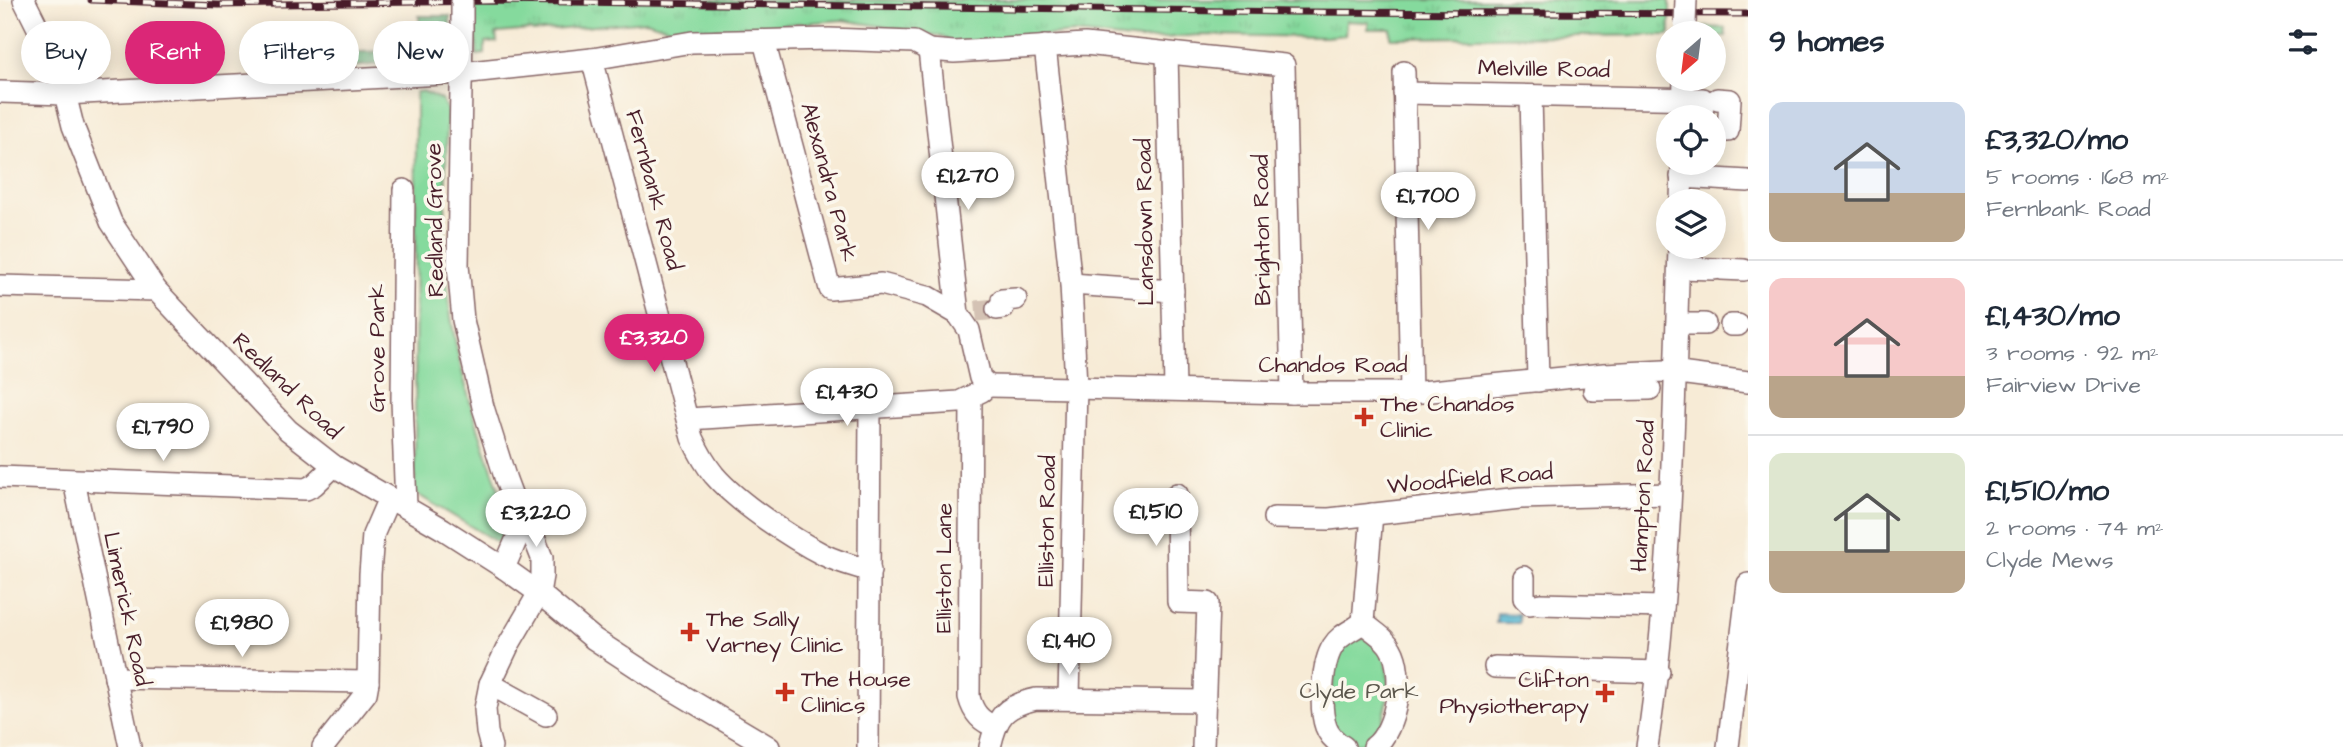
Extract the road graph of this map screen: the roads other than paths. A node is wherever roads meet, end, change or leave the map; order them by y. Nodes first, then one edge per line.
1 (24, 0) edge
2 (462, 0) edge
3 (1686, 0) edge
4 (462, 21) edge
5 (1685, 21) edge
6 (764, 41) junction
7 (1045, 46) junction
8 (929, 50) junction
9 (1167, 53) junction
10 (593, 60) junction
11 (469, 72) edge
12 (373, 77) edge
13 (461, 84) edge
14 (0, 92) edge
15 (65, 93) junction
16 (1531, 96) junction
17 (1656, 106) edge
18 (1712, 175) edge
19 (1748, 181) edge
20 (404, 190) dead end
21 (1679, 259) edge
22 (1679, 268) junction
23 (1744, 270) dead end
24 (1071, 284) junction
25 (0, 286) edge
26 (156, 290) junction
27 (1173, 291) junction
28 (982, 310) junction
29 (1677, 324) junction
30 (1705, 324) dead end
31 (1675, 371) junction
32 (1538, 380) junction
33 (1748, 382) edge
34 (1601, 385) junction
35 (1076, 387) junction
36 (1175, 389) junction
37 (1650, 389) dead end
38 (980, 391) junction
39 (1292, 393) junction
40 (1411, 393) junction
41 (870, 406) junction
42 (688, 419) junction
43 (334, 466) junction
44 (0, 477) edge
45 (74, 481) junction
46 (1177, 494) dead end
47 (1670, 494) junction
48 (397, 503) junction
49 (1372, 514) junction
50 (519, 515) junction
51 (1274, 518) dead end
52 (504, 568) junction
53 (870, 571) junction
54 (1524, 577) dead end
55 (1748, 584) edge
56 (539, 593) junction
57 (1663, 607) junction
58 (1363, 622) junction
59 (1495, 667) dead end
60 (1659, 672) junction
61 (115, 678) junction
62 (368, 682) junction
63 (490, 684) junction
64 (1069, 698) junction
65 (1204, 701) junction
66 (547, 715) dead end
67 (992, 737) edge
68 (130, 747) edge
69 (323, 747) edge
70 (491, 747) edge
71 (769, 747) edge
72 (868, 747) edge
73 (1203, 747) edge
74 (1344, 747) edge
75 (1374, 747) edge
76 (1647, 747) edge
77 (1728, 747) edge

1 - 15 street, Redland Road
2 - 4 street, Redland Grove, bridge
3 - 5 street, bridge
6 - 8 street
6 - 10 street
6 - 28 street, Alexandra Park
7 - 8 street
7 - 9 street
7 - 24 street, Elliston Road
8 - 28 street
9 - 27 street, Lansdown Road
9 - 39 street, Brighton Road
10 - 11 street
10 - 42 street, Fernbank Road
12 - 15 street
13 - 50 street, Redland Grove
14 - 15 street
15 - 26 street, Redland Road
16 - 17 street, Melville Road
16 - 32 street
16 - 40 street, Melville Road
18 - 19 street
20 - 48 street, Grove Park
21 - 22 street, Hampton Road
22 - 23 street
22 - 29 street, Hampton Road
24 - 27 street
24 - 35 street, Elliston Road
25 - 26 street
26 - 43 street, Redland Road
27 - 36 street, Lansdown Road
28 - 38 street
29 - 30 street
29 - 31 street, Hampton Road
31 - 33 street, Chandos Road
31 - 34 street, Chandos Road
31 - 47 street, Hampton Road
32 - 34 street, Chandos Road
32 - 40 street, Chandos Road
34 - 37 street
35 - 36 street, Chandos Road
35 - 38 street, Chandos Road
35 - 64 street, Elliston Road
36 - 39 street, Chandos Road
38 - 41 street, Chandos Road
38 - 67 street, Elliston Lane
39 - 40 street, Chandos Road
41 - 42 street, Chandos Road
41 - 53 street
42 - 53 street, Fernbank Road
43 - 45 street
43 - 48 street, Redland Road
44 - 45 street
45 - 61 street, Limerick Road
46 - 65 street
47 - 49 street, Woodfield Road
47 - 57 street, Hampton Road
48 - 52 street, Redland Road
48 - 62 street
49 - 51 street, Woodfield Road
49 - 58 street
50 - 52 street, Redland Grove
50 - 56 street, Redland Grove
52 - 56 street, Redland Road
53 - 72 street
54 - 57 street
55 - 77 street
56 - 63 street
56 - 71 street, Redland Road
57 - 60 street, Hampton Road
58 - 74 street
58 - 75 street
59 - 60 street
60 - 76 street, Hampton Road
61 - 62 street
61 - 68 street, Limerick Road
62 - 69 street
63 - 66 street
63 - 70 street
64 - 65 street
64 - 67 street
65 - 73 street

